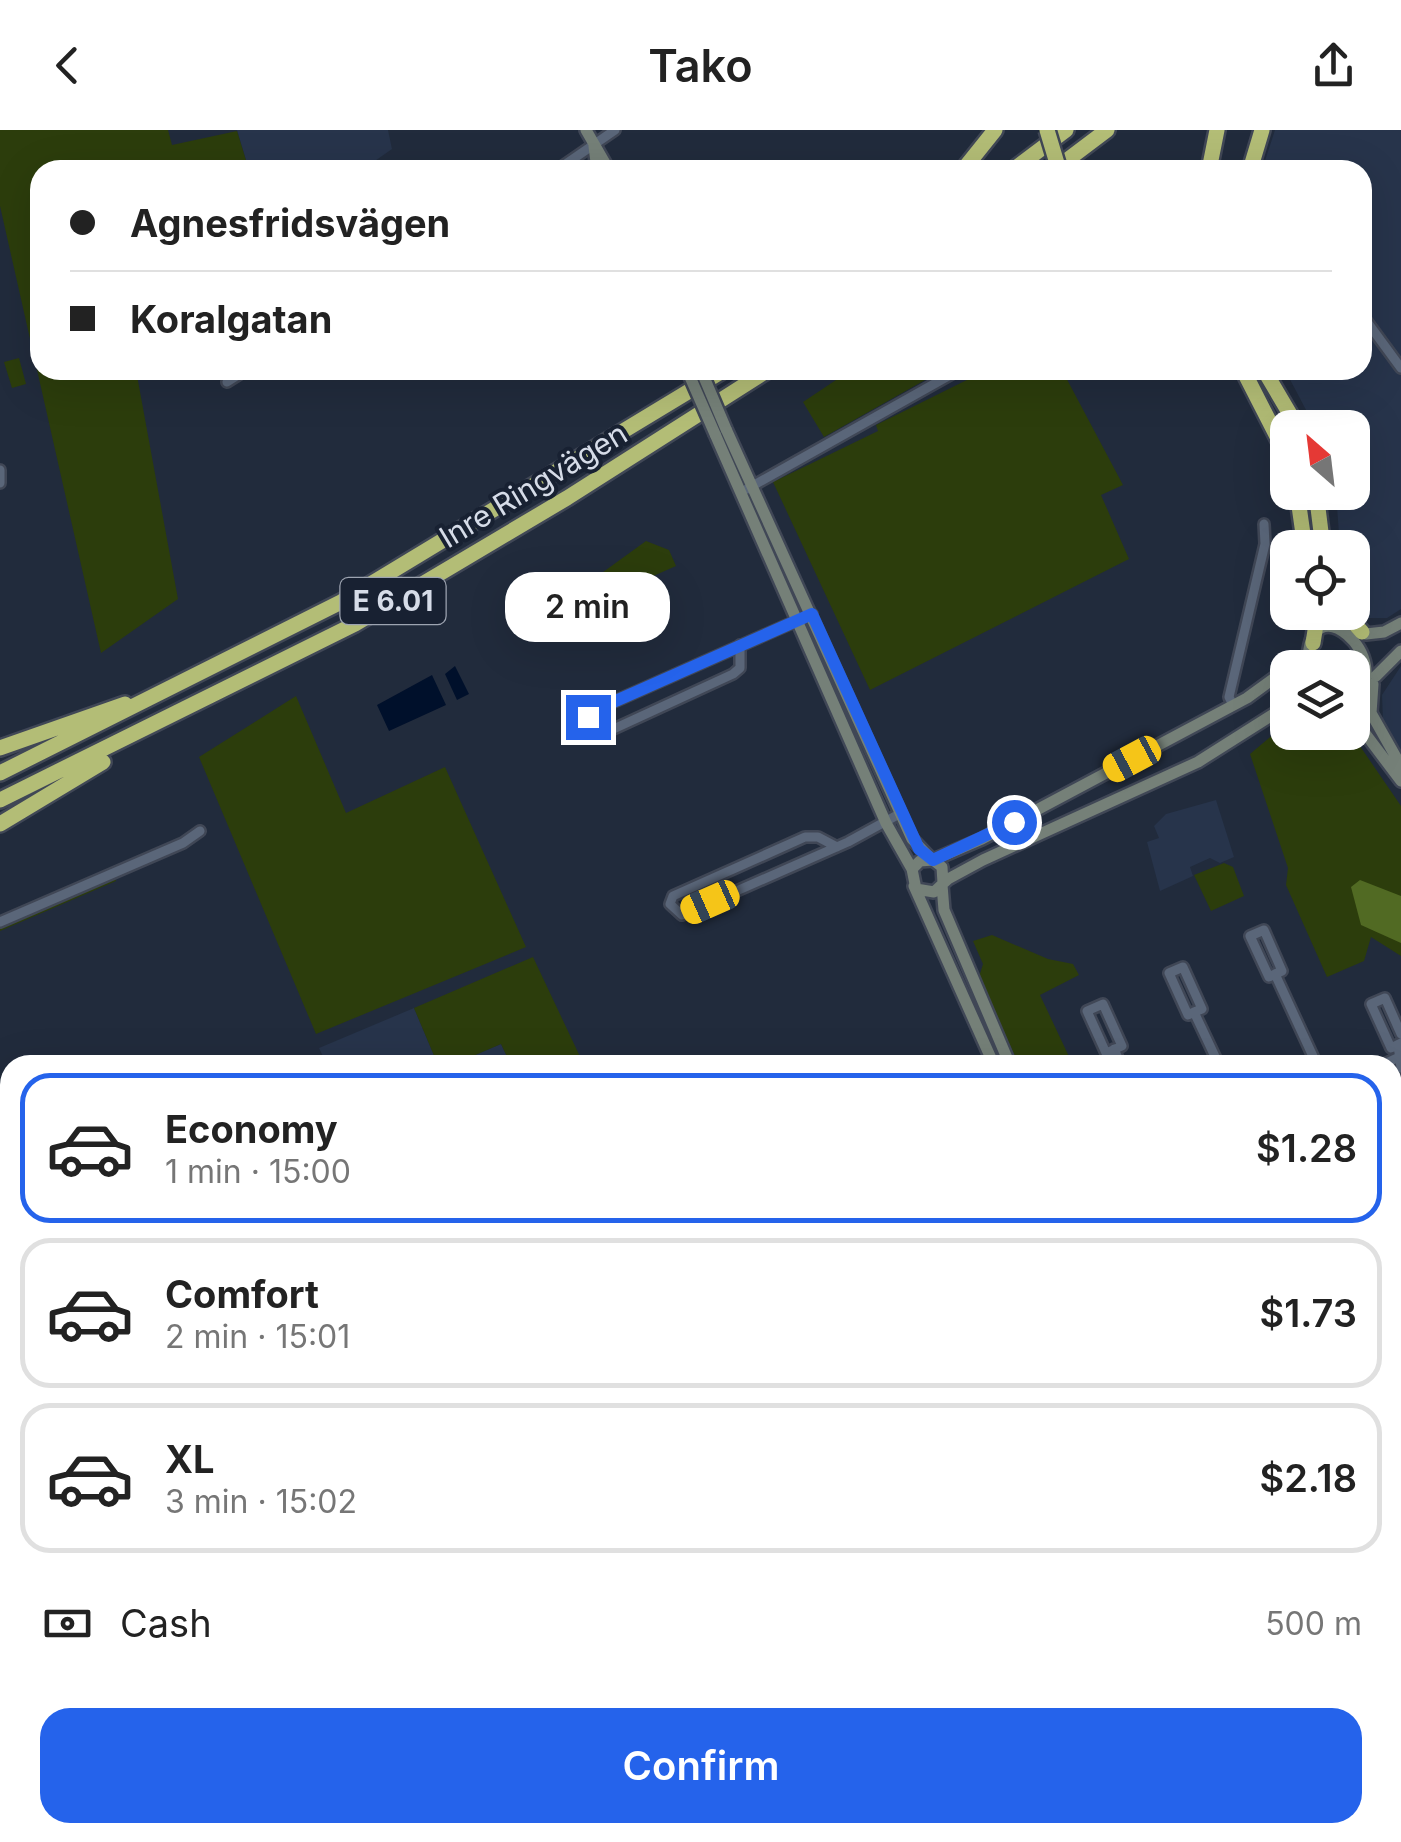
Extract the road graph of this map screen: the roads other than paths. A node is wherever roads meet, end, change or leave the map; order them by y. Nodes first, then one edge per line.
1 (586, 130) edge
2 (615, 130) edge
3 (995, 130) edge
4 (1047, 130) edge
5 (1066, 130) edge
6 (1107, 130) edge
7 (1217, 130) edge
8 (1262, 130) edge
9 (594, 146) junction
10 (572, 160) edge
11 (596, 160) edge
12 (603, 160) edge
13 (970, 160) edge
14 (1026, 160) edge
15 (1054, 160) edge
16 (1070, 160) edge
17 (1211, 160) edge
18 (1253, 160) edge
19 (1372, 329) edge
20 (1401, 368) edge
21 (230, 380) edge
22 (693, 380) edge
23 (703, 380) edge
24 (707, 380) edge
25 (752, 380) edge
26 (940, 380) edge
27 (1254, 380) edge
28 (1257, 380) edge
29 (1277, 380) edge
30 (227, 382) dead end
31 (705, 396) junction
32 (1283, 410) edge
33 (1290, 410) edge
34 (1270, 417) edge
35 (721, 432) junction
36 (0, 470) edge
37 (0, 483) edge
38 (753, 487) junction
39 (740, 493) junction
40 (1264, 524) dead end
41 (812, 614) junction
42 (796, 621) junction
43 (1401, 622) edge
44 (1315, 630) edge
45 (1361, 630) edge
46 (1364, 633) junction
47 (740, 645) junction
48 (1312, 645) junction
49 (1307, 650) edge
50 (1311, 650) edge
51 (1401, 651) edge
52 (217, 667) junction
53 (1375, 679) junction
54 (1270, 680) edge
55 (1370, 683) edge
56 (212, 698) junction
57 (1233, 705) junction
58 (1270, 716) edge
59 (1370, 740) edge
60 (0, 748) edge
61 (1401, 766) edge
62 (0, 773) edge
63 (1401, 782) edge
64 (0, 800) edge
65 (901, 813) junction
66 (886, 823) junction
67 (0, 824) edge
68 (200, 831) dead end
69 (836, 847) junction
70 (932, 860) junction
71 (912, 869) junction
72 (943, 884) junction
73 (914, 886) junction
74 (0, 922) edge
75 (1276, 974) junction
76 (1194, 1012) junction
77 (1400, 1041) edge
78 (1114, 1050) junction
79 (990, 1055) edge
80 (1006, 1055) edge
81 (1116, 1055) edge
82 (1213, 1055) edge
83 (1312, 1055) edge

1 - 9 street
2 - 9 street
3 - 13 highway
4 - 15 highway, bridge
5 - 14 highway
6 - 16 highway
7 - 17 highway
8 - 18 highway
9 - 10 street
9 - 11 street
9 - 12 street
19 - 20 street
21 - 30 street
22 - 31 street, bridge
23 - 31 street, bridge
24 - 52 highway, Inre Ringvägen / E 6.01
25 - 56 highway, Inre Ringvägen / E 6.01
26 - 38 street
27 - 34 highway
28 - 32 highway
29 - 33 highway
31 - 35 street, bridge
35 - 38 street
35 - 39 street
36 - 37 street
38 - 39 street
38 - 41 street
39 - 42 street
40 - 57 street
41 - 42 street
41 - 65 street
42 - 47 street
42 - 66 street
43 - 46 street
44 - 48 highway
45 - 46 highway
46 - 48 street
46 - 53 street
47 - 47 street
48 - 49 street
48 - 50 street
51 - 53 street
52 - 60 highway
52 - 62 highway, Inre Ringvägen / E 6.01
53 - 55 street
53 - 61 street
54 - 57 street
56 - 64 highway, Inre Ringvägen / E 6.01
56 - 67 highway
57 - 70 street
58 - 72 street
59 - 63 street
65 - 66 street
65 - 70 street
66 - 69 street
66 - 71 street
68 - 74 street
69 - 69 street
70 - 71 street
70 - 72 street
71 - 73 street
72 - 73 street
72 - 80 street
73 - 79 street
75 - 75 street
75 - 83 street
76 - 76 street
76 - 82 street
77 - 77 street
78 - 78 street
78 - 81 street

